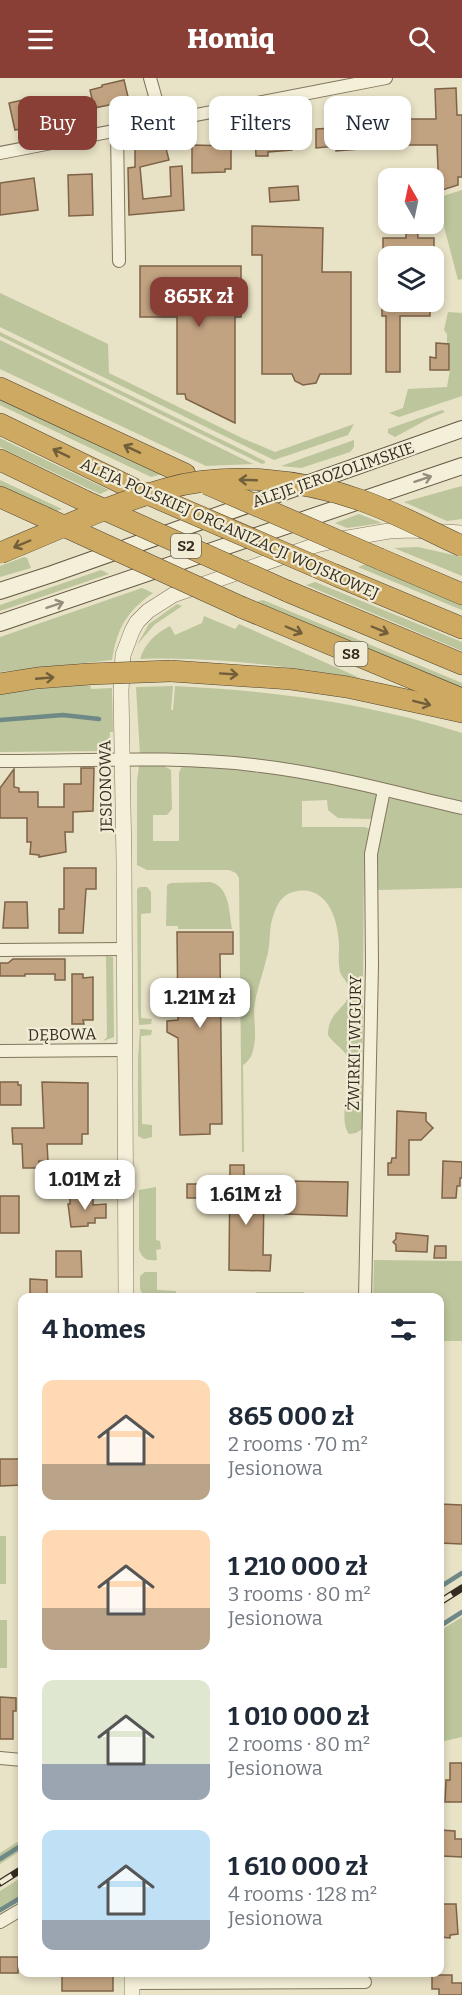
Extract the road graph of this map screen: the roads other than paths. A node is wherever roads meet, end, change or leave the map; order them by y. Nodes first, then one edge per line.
1 (150, 78) edge
2 (386, 78) edge
3 (155, 96) edge
4 (197, 114) edge
5 (109, 132) edge
6 (117, 150) edge
7 (0, 153) edge
8 (118, 261) dead end
9 (0, 388) edge
10 (0, 424) edge
11 (462, 429) edge
12 (0, 460) edge
13 (462, 466) edge
14 (0, 496) edge
15 (462, 533) edge
16 (462, 546) edge
17 (0, 553) edge
18 (0, 591) edge
19 (462, 594) edge
20 (0, 623) edge
21 (462, 628) edge
22 (462, 664) edge
23 (0, 684) edge
24 (462, 699) edge
25 (462, 712) edge
26 (0, 761) edge
27 (122, 761) junction
28 (384, 790) junction
29 (462, 808) edge
30 (124, 949) junction
31 (0, 950) edge
32 (125, 1050) junction
33 (0, 1052) edge
34 (126, 1293) edge
35 (365, 1293) edge
36 (0, 1758) edge
37 (18, 1760) edge
38 (18, 1911) edge
39 (0, 1922) edge
40 (365, 1982) dead end
41 (132, 1984) edge
42 (298, 1989) edge

1 - 3 street
2 - 4 street
5 - 7 street
6 - 8 street
19 -> 9 highway, bridge
21 -> 10 highway, ALEJA POLSKIEJ ORGANIZACJI WOJSKOWEJ / S2, bridge
11 - 18 main road, ALEJE JEROZOLIMSKIE
12 -> 22 highway, ALEJA POLSKIEJ ORGANIZACJI WOJSKOWEJ / S2, bridge
20 -> 13 main road, ALEJE JEROZOLIMSKIE
14 -> 24 highway, S8, bridge
15 - 27 street, JESIONOWA
16 -> 17 highway, bridge
23 -> 25 highway, bridge
26 - 27 street
27 - 28 street
27 - 30 street, JESIONOWA
28 - 29 street
28 - 35 street, ŻWIRKI I WIGURY
30 - 31 street
30 - 32 street, JESIONOWA
32 - 33 street, DĘBOWA
32 - 34 street, JESIONOWA
36 - 37 street
38 - 39 street
40 - 42 street
41 - 42 street

